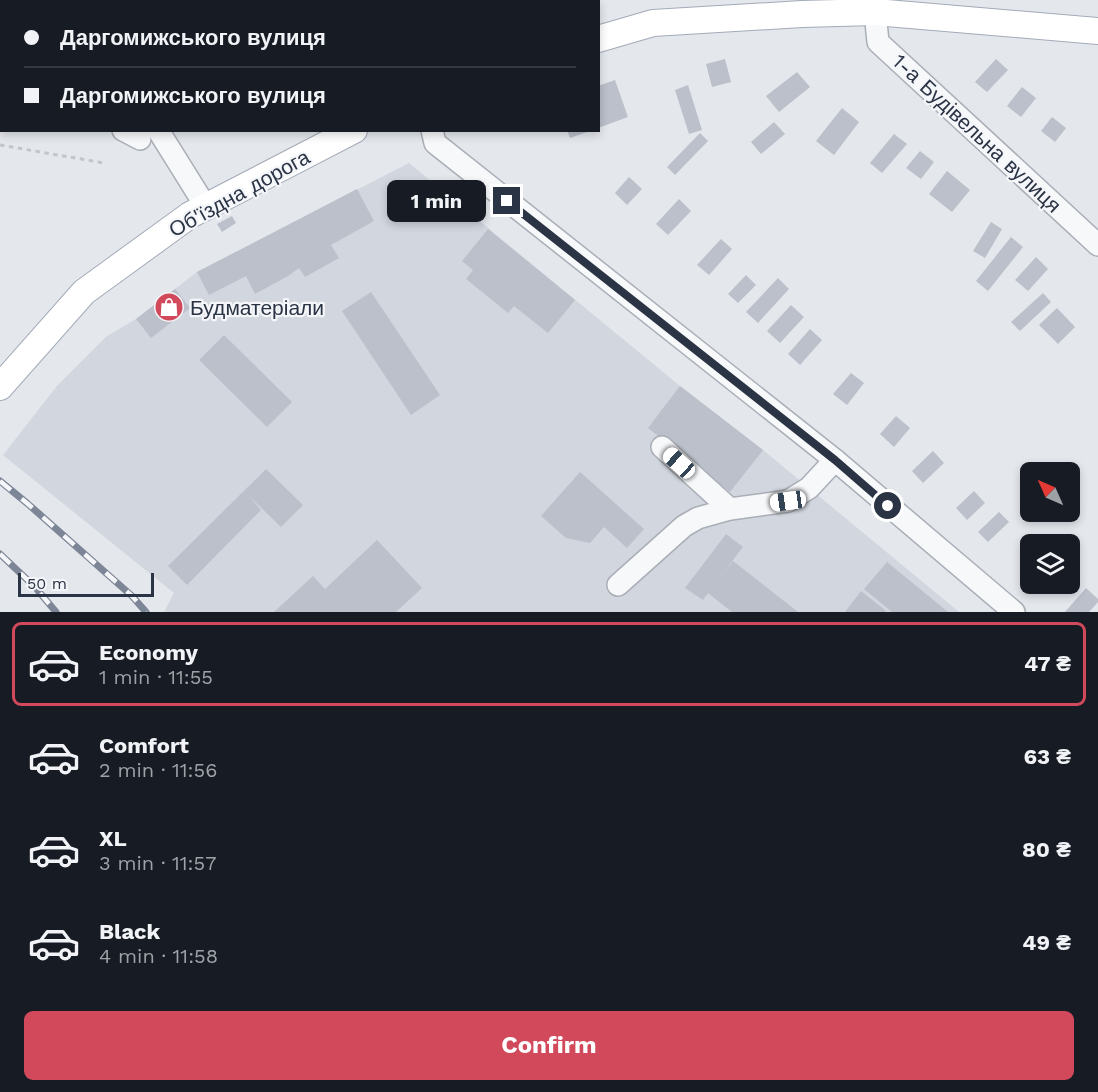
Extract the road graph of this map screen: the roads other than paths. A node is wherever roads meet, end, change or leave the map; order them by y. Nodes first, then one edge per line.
1 (876, 6) edge
2 (795, 7) edge
3 (1098, 31) edge
4 (600, 38) edge
5 (350, 132) edge
6 (432, 132) edge
7 (141, 133) edge
8 (206, 207) junction
9 (1098, 245) edge
10 (0, 387) edge
11 (662, 447) dead end
12 (835, 460) junction
13 (730, 509) junction
14 (618, 585) dead end
15 (1014, 612) edge

1 - 2 main road
1 - 3 main road
1 - 9 street, 1-а Будівельна вулиця
2 - 4 main road
5 - 8 main road, Об'їздна дорога
6 - 12 street
7 - 8 street
8 - 10 main road, Об'їздна дорога
11 - 13 street
12 - 13 street
12 - 15 street
13 - 14 street

